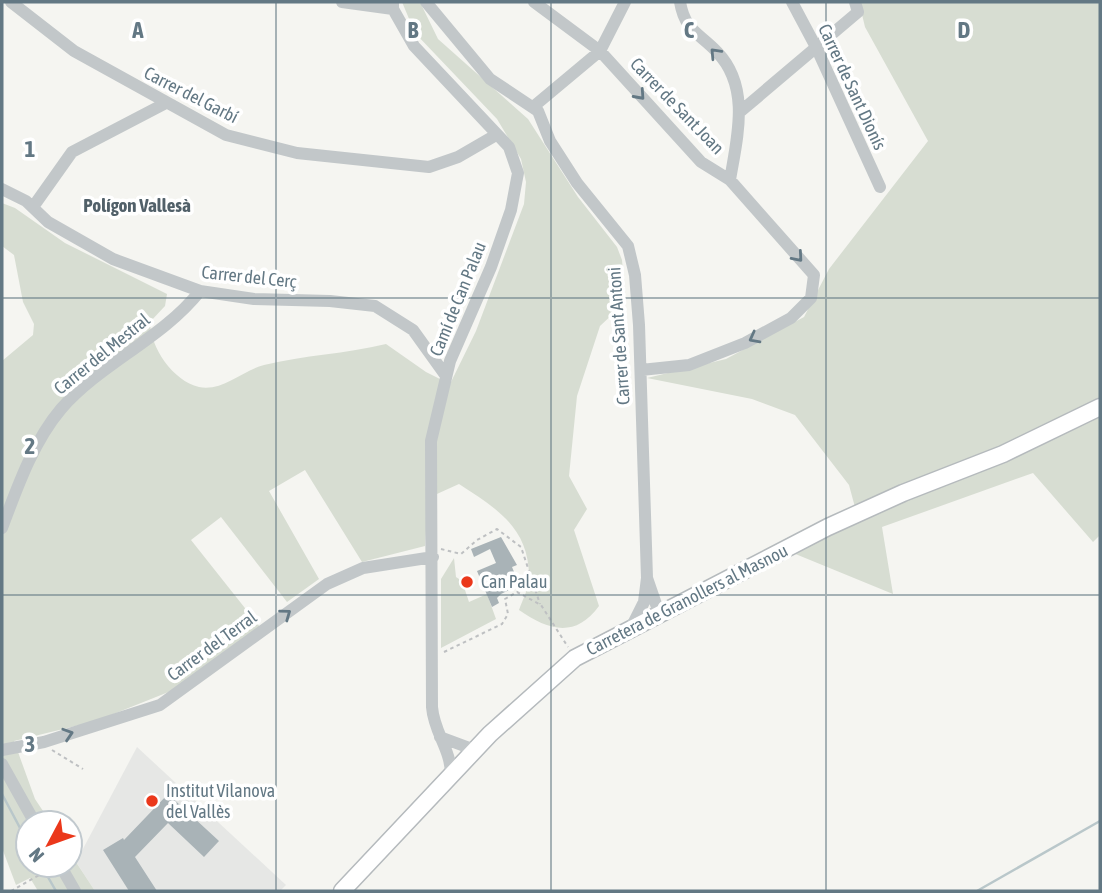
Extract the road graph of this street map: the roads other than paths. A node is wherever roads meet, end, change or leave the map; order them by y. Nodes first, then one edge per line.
1 (11, 2) edge
2 (342, 2) edge
3 (426, 2) edge
4 (534, 2) edge
5 (625, 2) edge
6 (680, 2) edge
7 (792, 2) edge
8 (393, 6) edge
9 (856, 7) edge
10 (817, 49) junction
11 (600, 51) junction
12 (164, 104) junction
13 (533, 107) junction
14 (741, 111) junction
15 (496, 135) junction
16 (730, 180) junction
17 (880, 187) dead end
18 (2, 189) edge
19 (33, 207) junction
20 (200, 291) junction
21 (641, 370) junction
22 (446, 376) junction
23 (1100, 407) edge
24 (2, 528) edge
25 (433, 552) junction
26 (648, 596) junction
27 (683, 600) junction
28 (656, 614) junction
29 (631, 628) junction
30 (440, 737) junction
31 (2, 750) edge
32 (475, 750) junction
33 (2, 764) edge
34 (451, 775) junction
35 (27, 809) edge
36 (342, 891) edge

1 - 12 street, Carrer del Garbí
2 - 8 street
3 - 13 street, Carrer de Sant Antoni
4 - 11 street, Carrer de Sant Joan
5 - 11 street
14 -> 6 street
7 - 10 street, Carrer de Sant Dionís
8 - 15 street, Camí de Can Palau
9 - 10 street
10 - 14 street
10 - 17 street, Carrer de Sant Dionís
11 - 13 street
11 -> 16 street, Carrer de Sant Joan
12 - 15 street, Carrer del Garbí
12 - 19 street
13 - 21 street, Carrer de Sant Antoni
14 - 16 street
15 - 22 street, Camí de Can Palau
16 -> 21 street, Carrer de Sant Joan
18 - 19 street, Carrer del Cerç
19 - 20 street, Carrer del Cerç
20 - 22 street, Carrer del Cerç
20 - 24 street, Carrer del Mestral
21 - 26 street, Carrer de Sant Antoni
22 - 25 street, Camí de Can Palau
23 - 27 main road, Carretera de Granollers al Masnou
25 - 30 street, Camí de Can Palau
31 -> 25 street, Carrer del Terral
26 - 27 street
26 - 28 street, Carrer de Sant Antoni
26 - 29 street, Carrer de Sant Antoni
27 - 28 main road, Carretera de Granollers al Masnou
28 - 29 main road, Carretera de Granollers al Masnou
29 - 32 main road, Carretera de Granollers al Masnou
30 - 32 street
30 - 34 street, Camí de Can Palau
32 - 34 main road, Carretera de Granollers al Masnou
33 - 35 street
34 - 36 main road, Carretera de Granollers al Masnou

